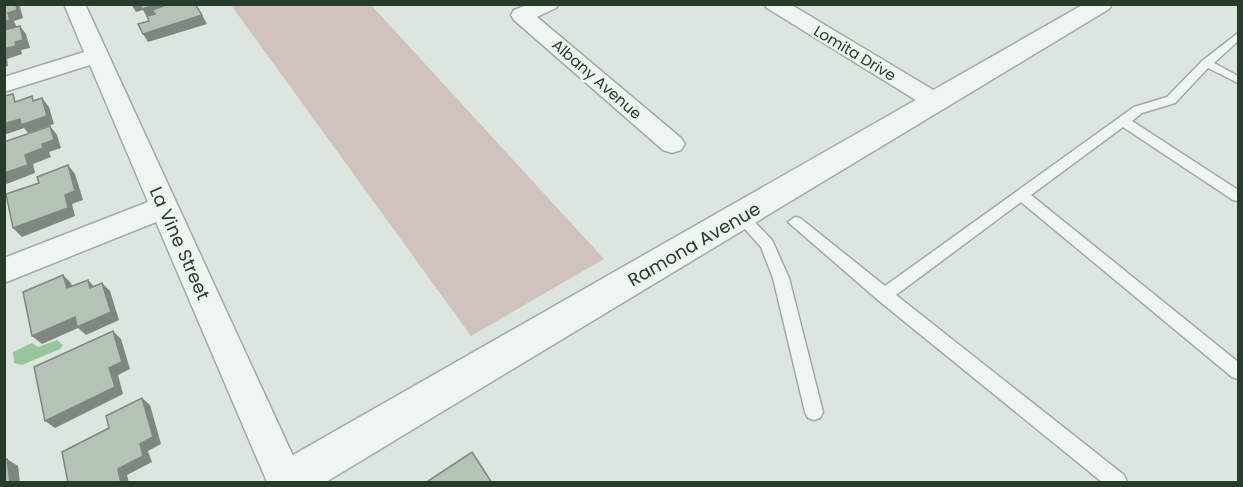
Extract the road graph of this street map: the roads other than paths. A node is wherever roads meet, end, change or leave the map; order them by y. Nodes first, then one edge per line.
1 (74, 4) edge
2 (549, 4) edge
3 (774, 4) edge
4 (1101, 4) edge
5 (1239, 36) edge
6 (96, 56) junction
7 (1206, 63) junction
8 (1239, 80) edge
9 (4, 85) edge
10 (936, 102) junction
11 (1123, 122) junction
12 (672, 144) dead end
13 (1022, 195) junction
14 (1239, 196) edge
15 (164, 207) junction
16 (741, 217) junction
17 (795, 222) dead end
18 (4, 271) edge
19 (884, 295) junction
20 (1239, 372) edge
21 (814, 412) dead end
22 (286, 483) edge
23 (1118, 483) edge

1 - 6 street, La Vine Street
2 - 12 street, Albany Avenue
3 - 10 street, Lomita Drive
4 - 10 street, Ramona Avenue
5 - 7 lane
6 - 9 street
6 - 15 street, La Vine Street
7 - 8 lane
7 - 11 lane
10 - 16 street, Ramona Avenue
11 - 13 lane
11 - 14 lane
13 - 19 lane
13 - 20 lane
15 - 18 street
15 - 22 street, La Vine Street
16 - 21 lane
16 - 22 street, Ramona Avenue
17 - 19 lane
19 - 23 lane

